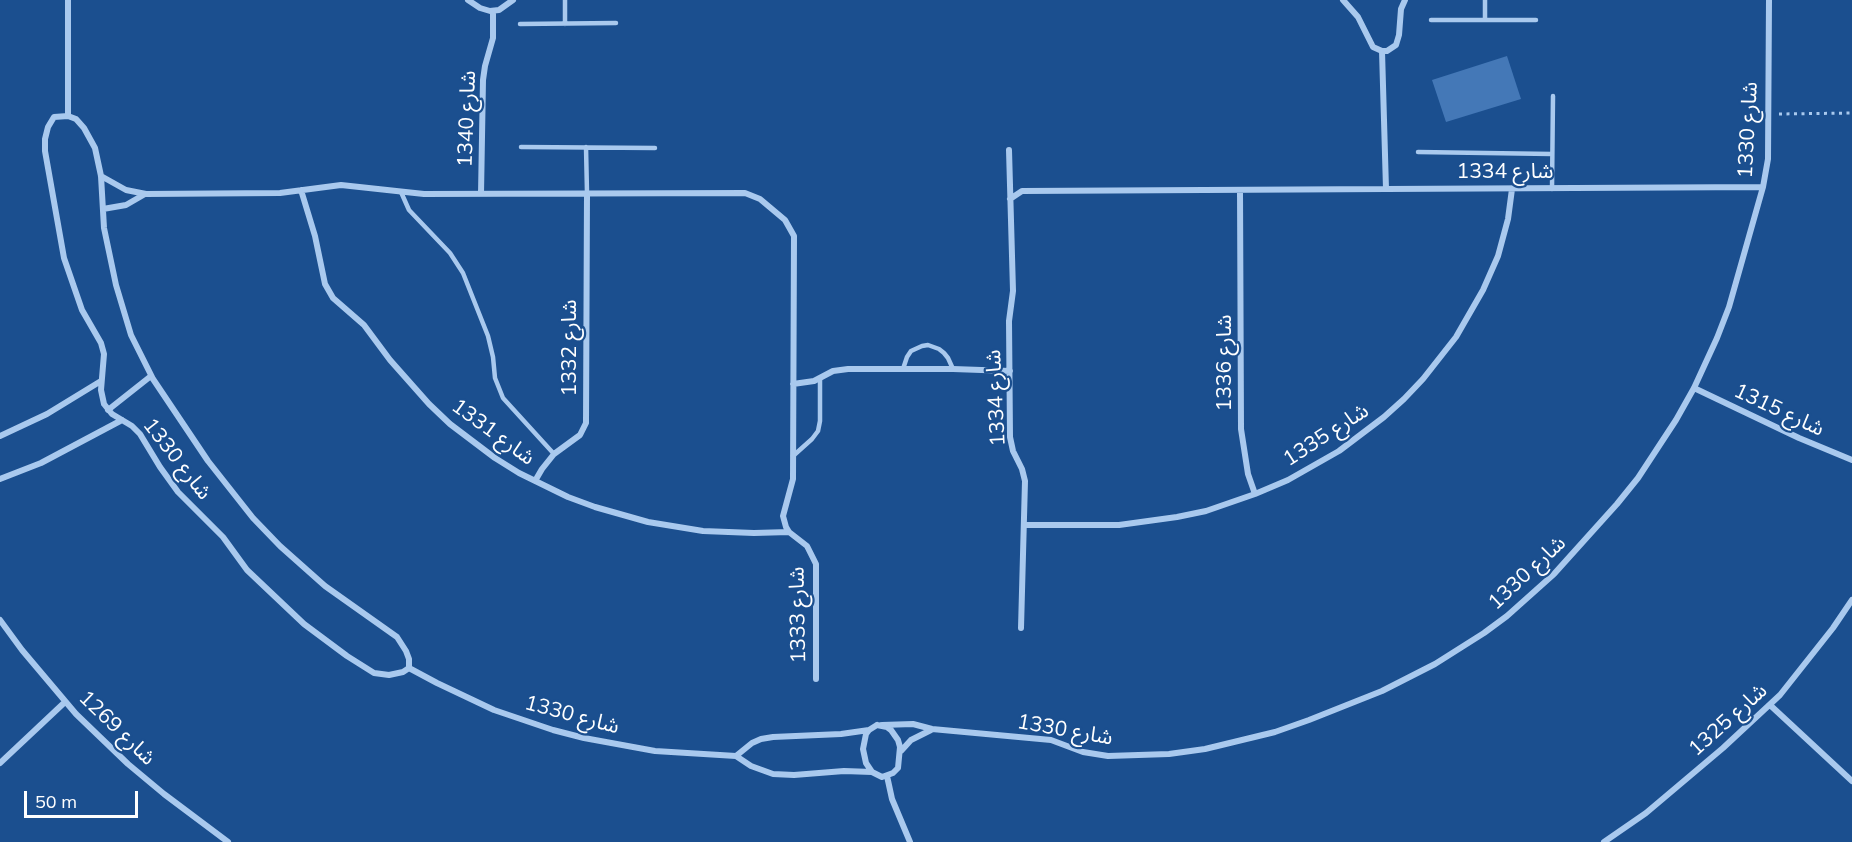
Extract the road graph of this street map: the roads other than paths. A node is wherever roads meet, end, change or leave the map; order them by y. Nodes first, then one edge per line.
1 (68, 0) edge
2 (468, 0) edge
3 (513, 0) edge
4 (565, 0) edge
5 (1343, 0) edge
6 (1405, 0) edge
7 (1485, 0) edge
8 (1769, 0) edge
9 (492, 11) junction
10 (1431, 20) dead end
11 (1485, 20) junction
12 (1536, 20) dead end
13 (616, 23) dead end
14 (520, 24) dead end
15 (565, 24) junction
16 (1382, 51) junction
17 (1553, 96) dead end
18 (68, 116) junction
19 (521, 147) dead end
20 (586, 147) junction
21 (655, 148) dead end
22 (1009, 150) dead end
23 (1418, 152) dead end
24 (1552, 154) junction
25 (100, 176) junction
26 (1763, 187) junction
27 (1386, 189) junction
28 (1512, 189) junction
29 (1552, 189) junction
30 (302, 190) junction
31 (1240, 190) junction
32 (401, 192) junction
33 (587, 193) junction
34 (146, 194) junction
35 (481, 194) junction
36 (1010, 200) junction
37 (103, 209) junction
38 (903, 369) junction
39 (953, 369) junction
40 (1010, 371) junction
41 (151, 376) junction
42 (820, 378) junction
43 (101, 381) junction
44 (793, 384) junction
45 (1694, 388) junction
46 (108, 410) junction
47 (122, 420) junction
48 (0, 436) edge
49 (554, 454) junction
50 (793, 456) junction
51 (1852, 460) edge
52 (0, 479) edge
53 (536, 481) junction
54 (1256, 494) junction
55 (1025, 525) junction
56 (789, 532) junction
57 (1852, 600) edge
58 (0, 620) edge
59 (1022, 628) dead end
60 (409, 668) junction
61 (816, 680) dead end
62 (65, 702) junction
63 (1770, 705) junction
64 (882, 725) junction
65 (932, 729) junction
66 (868, 730) junction
67 (901, 751) junction
68 (736, 756) junction
69 (0, 763) edge
70 (872, 772) junction
71 (887, 776) junction
72 (1852, 781) edge
73 (228, 842) edge
74 (910, 842) edge
75 (1604, 842) edge

1 - 18 street
2 - 9 street
3 - 9 street
4 - 15 lane
5 - 16 street
6 - 16 street
7 - 11 lane
8 - 26 street, شارع 1330
9 - 35 street, شارع 1340
10 - 11 lane
11 - 12 lane
13 - 15 lane
14 - 15 lane
16 - 27 street
17 - 24 lane
18 - 25 street, شارع 1330
18 - 43 street
19 - 20 lane
20 - 21 lane
20 - 33 lane
22 - 36 street, شارع 1334
23 - 24 lane
24 - 29 lane
25 - 34 street
25 - 37 street, شارع 1330
26 - 29 street, شارع 1334
26 - 45 street, شارع 1330
27 - 28 street, شارع 1334
27 - 31 street, شارع 1334
28 - 29 street, شارع 1334
28 - 54 street, شارع 1335
30 - 32 street
30 - 34 street
30 - 53 street, شارع 1331
31 - 36 street, شارع 1334
31 - 54 street, شارع 1336
32 - 35 street
32 - 49 lane
33 - 35 street
33 - 44 street
33 - 49 street, شارع 1332
34 - 37 street
36 - 40 street, شارع 1334
37 - 41 street, شارع 1330
38 - 39 street
38 - 39 lane
38 - 42 street
39 - 40 street
40 - 55 street, شارع 1334
41 - 46 street
41 - 60 street, شارع 1330
42 - 44 street
42 - 50 lane
43 - 46 street
43 - 48 street
44 - 50 street
45 - 51 street, شارع 1315
45 - 65 street, شارع 1330
46 - 47 street, شارع 1330
47 - 52 street
47 - 60 street, شارع 1330
49 - 53 street, شارع 1332
50 - 56 street
53 - 56 street, شارع 1331
54 - 55 street, شارع 1335
55 - 59 street, شارع 1334
56 - 61 street, شارع 1333
57 - 63 street, شارع 1325
58 - 62 street, شارع 1269
60 - 68 street, شارع 1330
62 - 69 street
62 - 73 street, شارع 1269
63 - 72 street
63 - 75 street, شارع 1325
64 - 65 street, شارع 1330
64 - 66 street
64 - 67 street
65 - 67 street
66 - 68 street
66 - 70 street
67 - 71 street
68 - 70 street, شارع 1330
70 - 71 street
71 - 74 street

